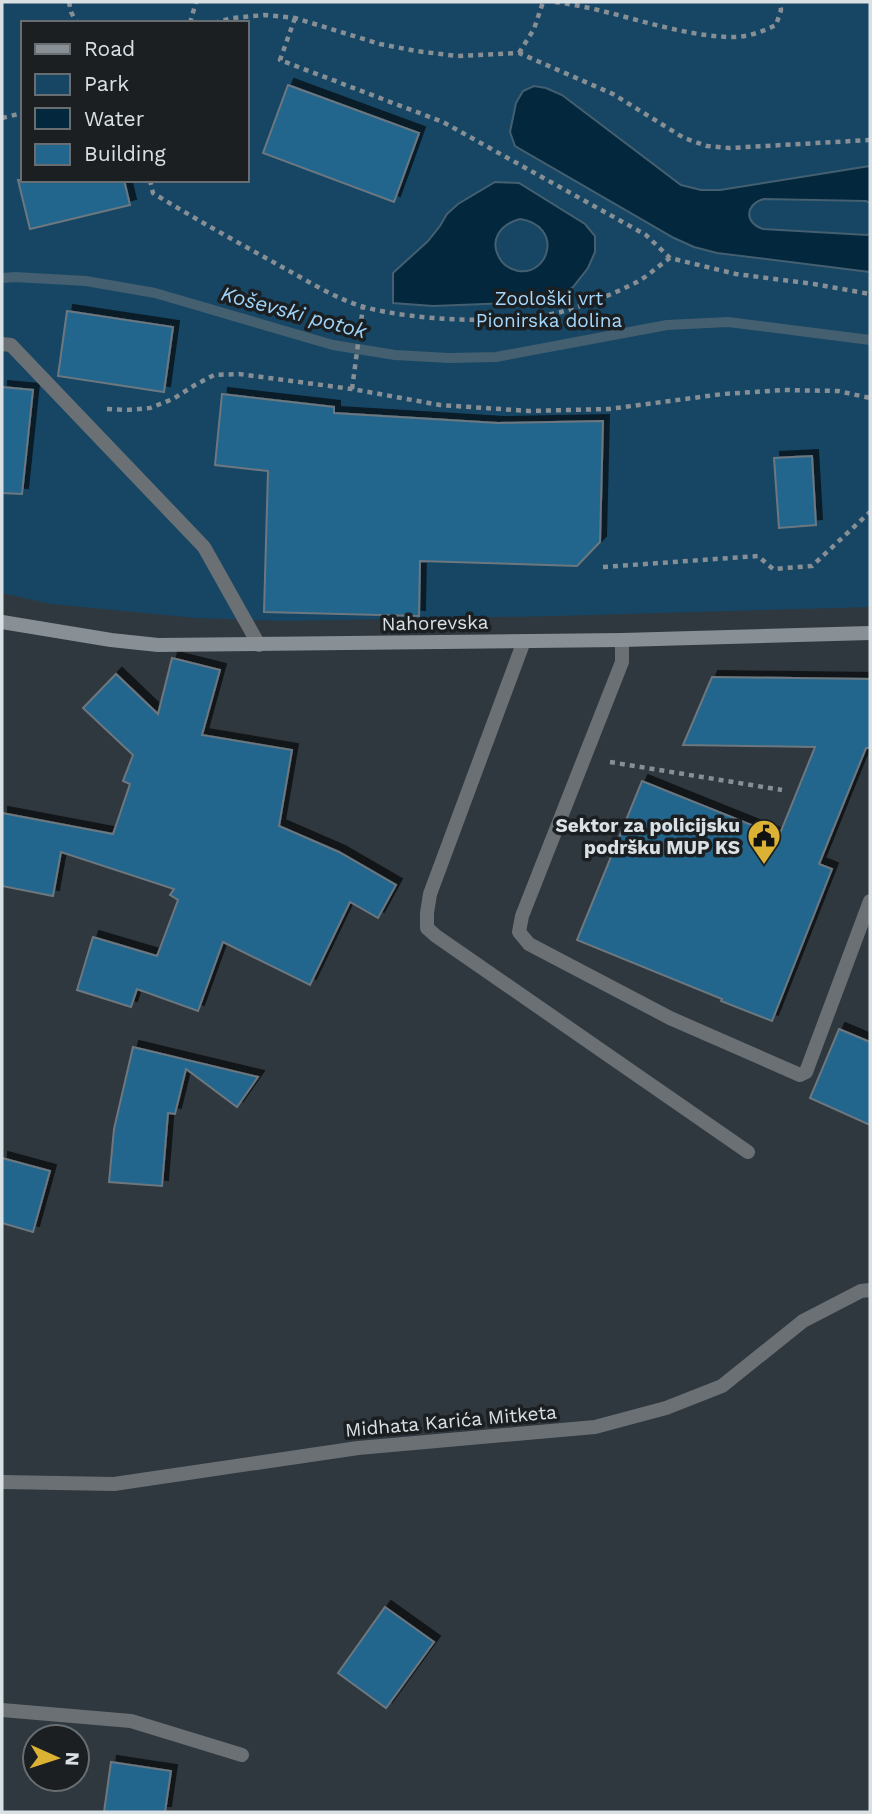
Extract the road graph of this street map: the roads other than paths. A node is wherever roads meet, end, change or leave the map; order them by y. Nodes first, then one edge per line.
1 (2, 345) edge
2 (2, 622) edge
3 (870, 633) edge
4 (622, 640) junction
5 (524, 641) junction
6 (259, 645) junction
7 (870, 901) edge
8 (748, 1152) dead end
9 (870, 1290) edge
10 (2, 1482) edge
11 (2, 1710) edge
12 (242, 1755) dead end

1 - 6 street
2 - 6 street, Nahorevska
3 - 4 street, Nahorevska
4 - 5 street, Nahorevska
4 - 7 street
5 - 6 street, Nahorevska
5 - 8 street
9 - 10 street, Midhata Karića Mitketa
11 - 12 street

